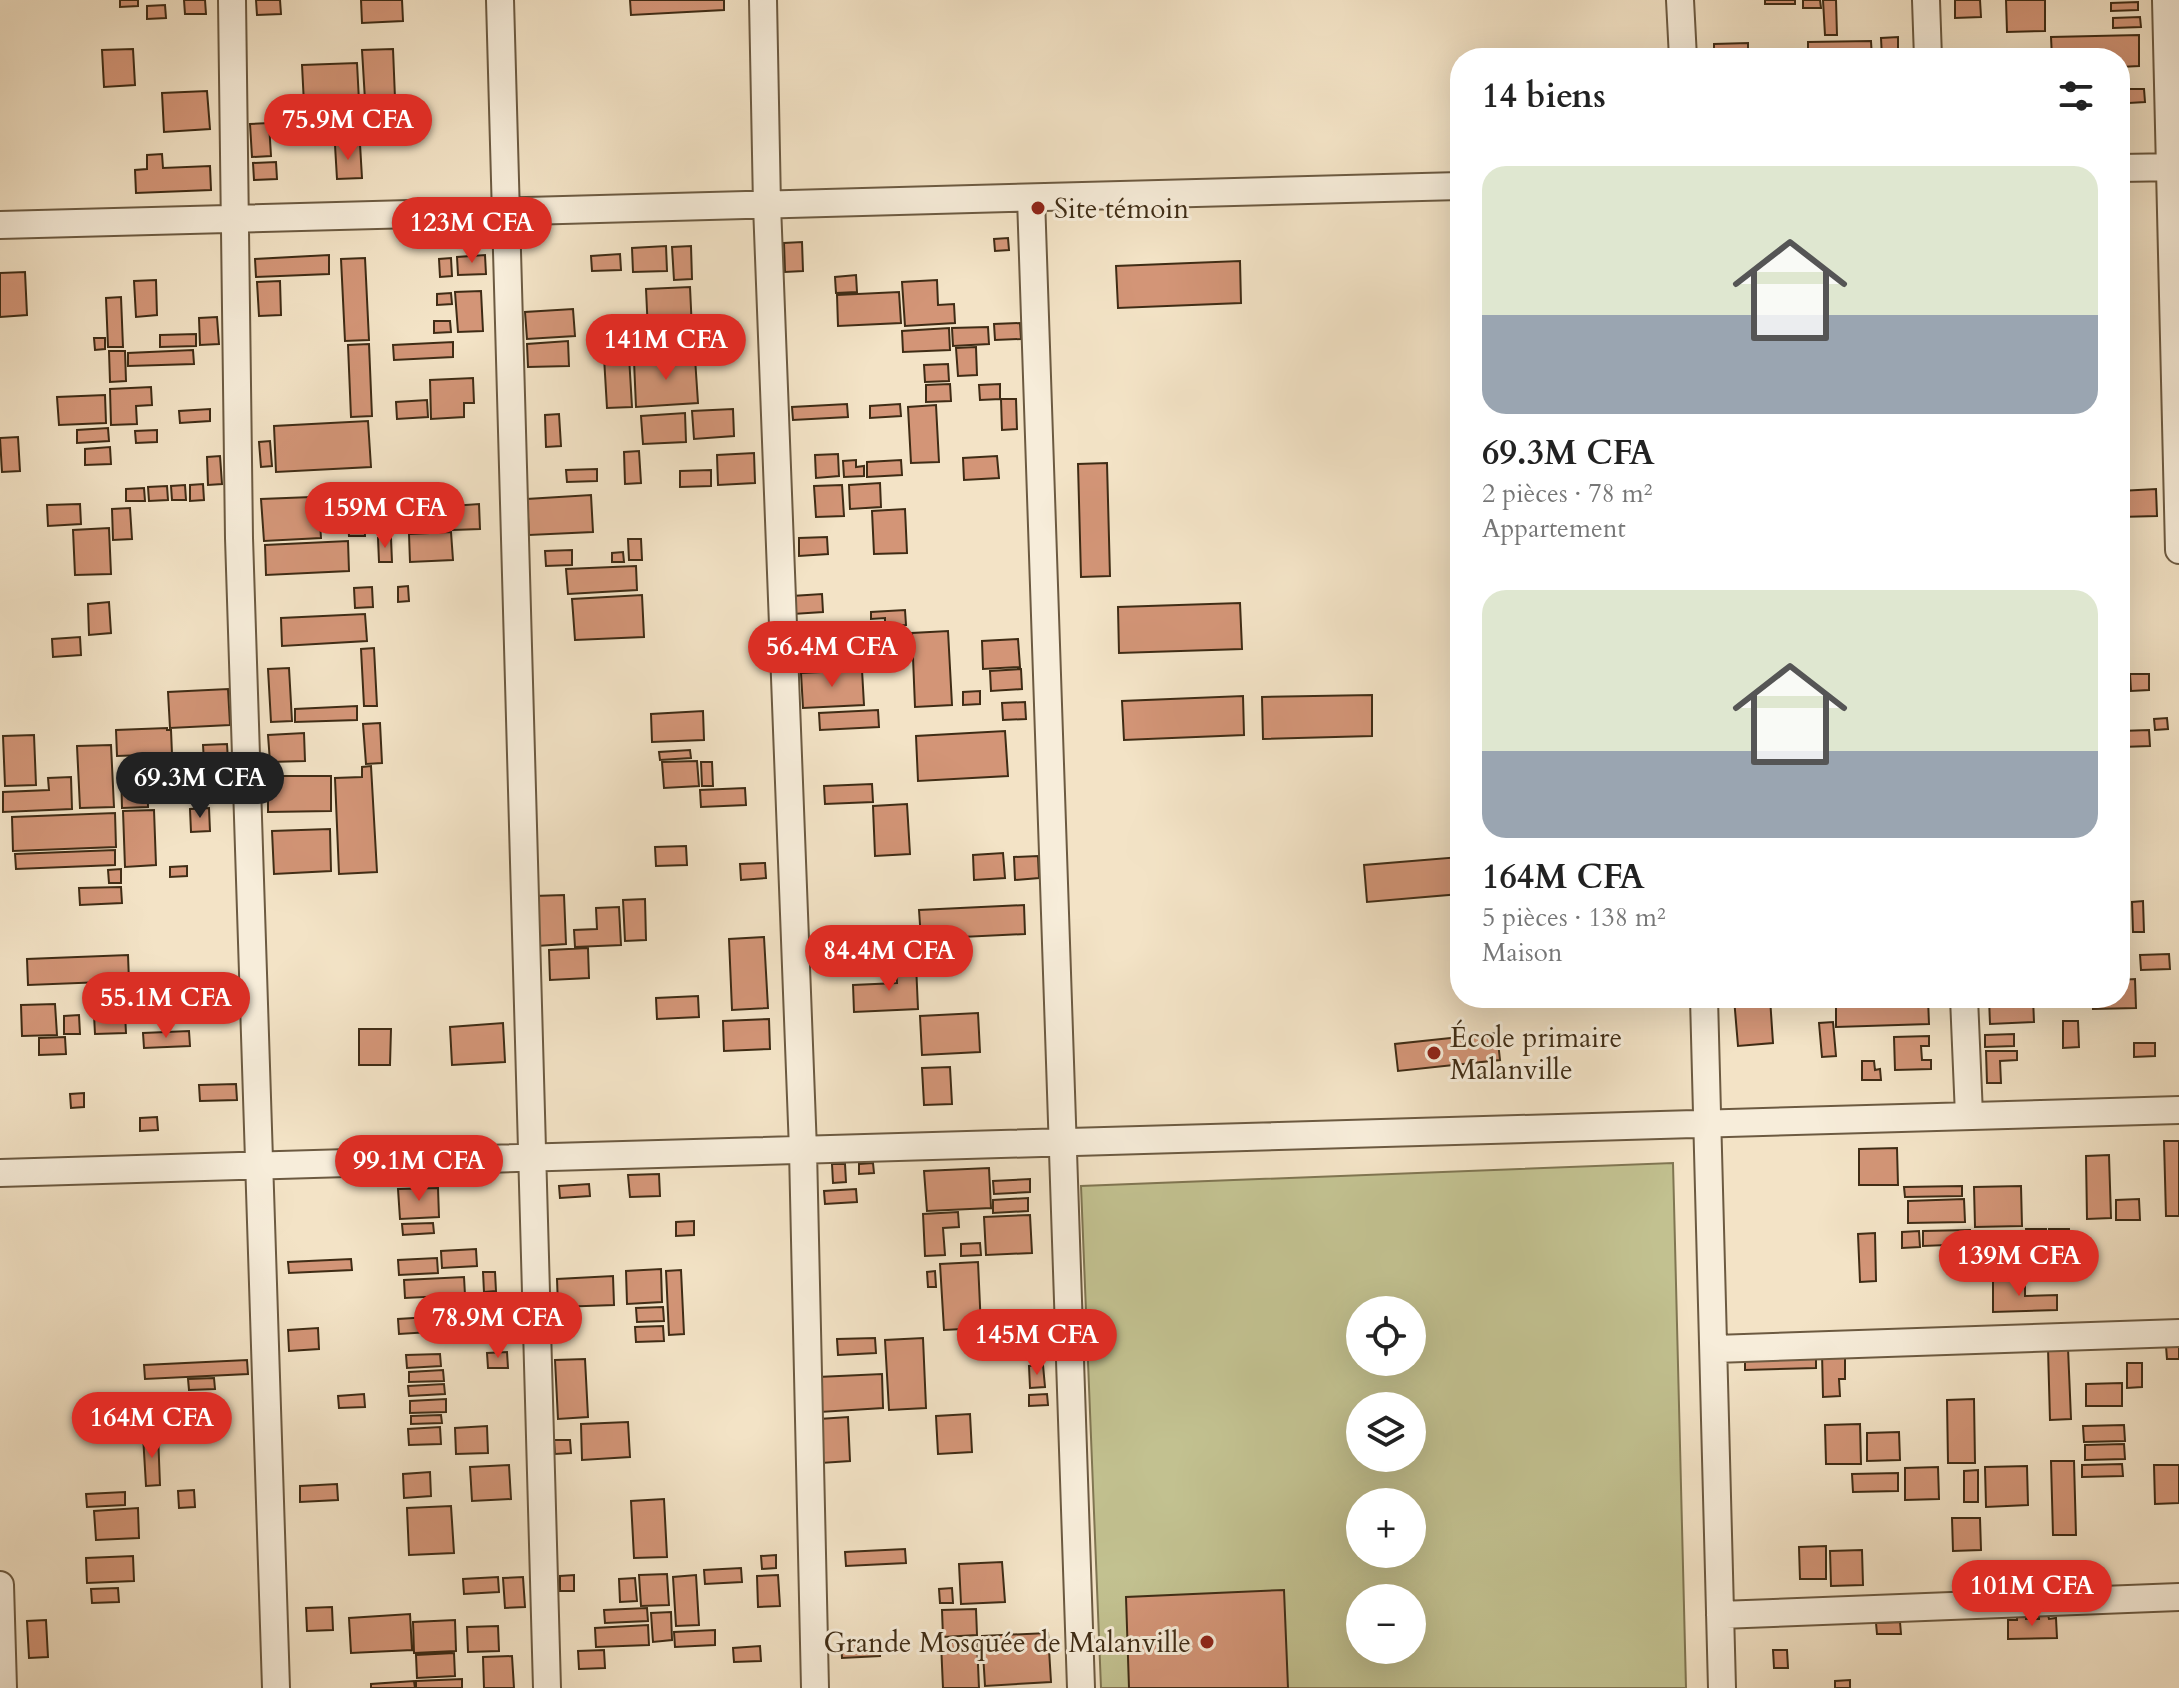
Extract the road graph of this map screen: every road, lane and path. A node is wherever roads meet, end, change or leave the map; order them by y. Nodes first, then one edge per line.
1 (232, 0) edge
2 (500, 0) edge
3 (763, 0) edge
4 (1680, 0) edge
5 (1926, 0) edge
6 (2166, 0) edge
7 (1682, 48) edge
8 (1928, 48) edge
9 (2174, 167) edge
10 (2130, 168) edge
11 (1450, 186) edge
12 (1031, 198) junction
13 (767, 205) junction
14 (506, 212) junction
15 (236, 219) junction
16 (0, 225) edge
17 (2179, 550) edge
18 (1704, 1008) edge
19 (1964, 1008) edge
20 (2179, 1110) edge
21 (1969, 1115) junction
22 (1707, 1123) junction
23 (1063, 1142) junction
24 (803, 1150) junction
25 (531, 1158) junction
26 (260, 1165) junction
27 (0, 1173) edge
28 (2179, 1333) edge
29 (1715, 1349) junction
30 (0, 1585) edge
31 (2179, 1597) edge
32 (1720, 1615) junction
33 (3, 1688) edge
34 (276, 1688) edge
35 (547, 1688) edge
36 (815, 1688) edge
37 (1081, 1688) edge
38 (1722, 1688) edge

1 - 15 street
2 - 14 street
3 - 13 street
4 - 7 street
5 - 8 street
6 - 9 street
9 - 10 street
9 - 17 street
11 - 12 street
12 - 13 street
12 - 23 street
13 - 14 street
13 - 24 street
14 - 15 street
14 - 25 street
15 - 16 street
15 - 26 street
18 - 22 street
19 - 21 street
20 - 21 street
21 - 22 street
22 - 23 street
22 - 29 street
23 - 24 street
23 - 37 street
24 - 25 street
24 - 36 street
25 - 26 street
25 - 35 street
26 - 27 street
26 - 34 street
28 - 29 street
29 - 32 street
30 - 33 street
31 - 32 street
32 - 38 street

